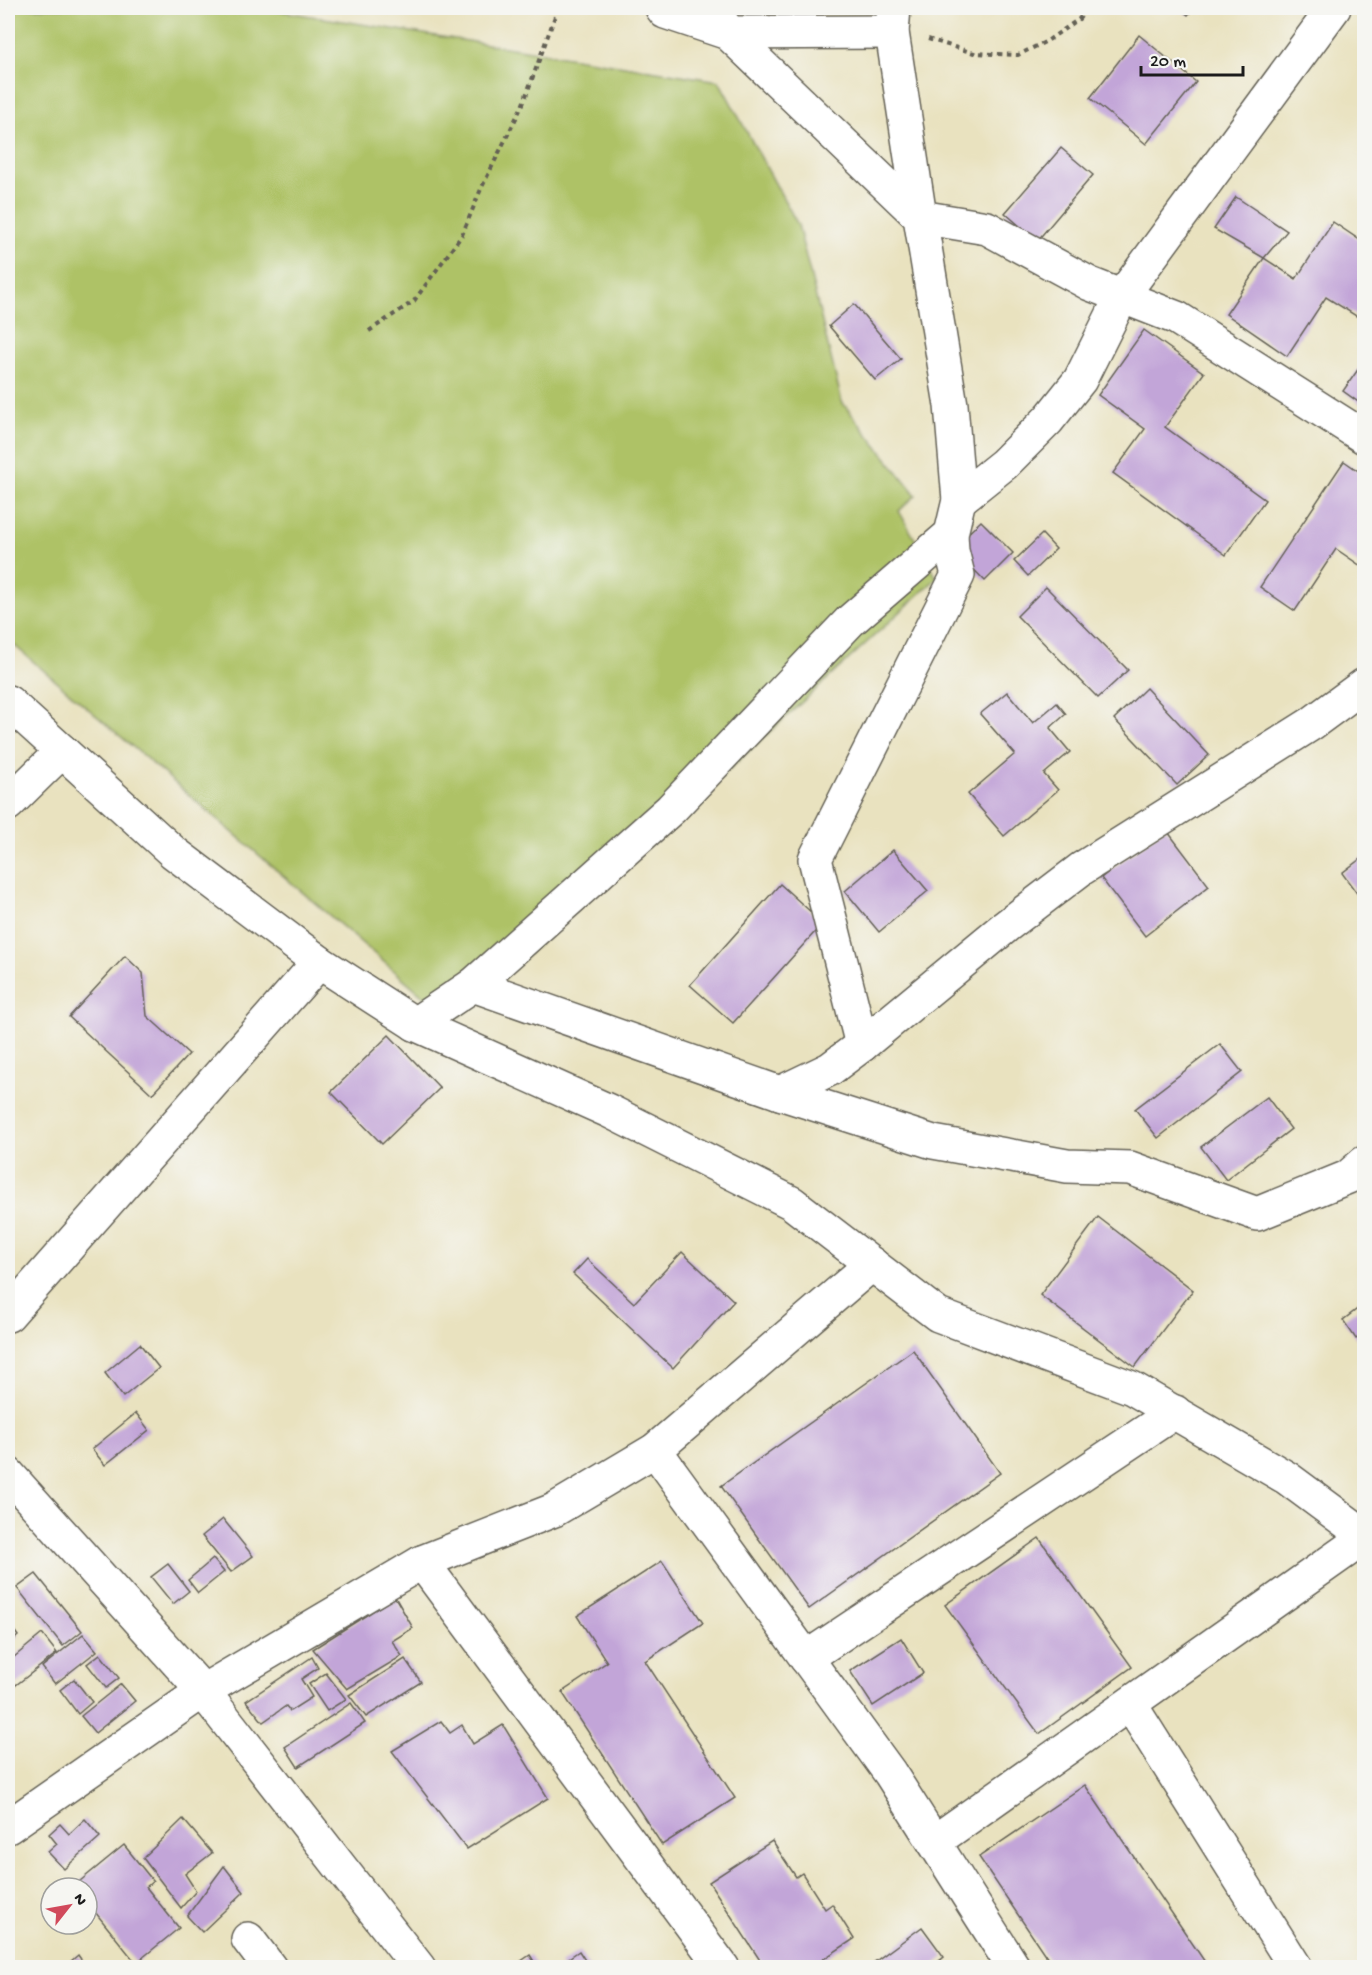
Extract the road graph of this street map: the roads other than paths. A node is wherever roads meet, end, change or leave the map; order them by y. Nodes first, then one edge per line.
1 (662, 8) edge
2 (1334, 8) edge
3 (898, 16) edge
4 (721, 20) edge
5 (920, 217) junction
6 (1122, 296) junction
7 (1365, 437) edge
8 (959, 500) junction
9 (951, 534) junction
10 (1365, 685) edge
11 (8, 702) edge
12 (62, 751) junction
13 (8, 804) edge
14 (319, 962) junction
15 (473, 985) junction
16 (415, 1024) junction
17 (862, 1045) junction
18 (780, 1093) junction
19 (1365, 1163) edge
20 (872, 1264) junction
21 (8, 1315) edge
22 (1175, 1412) junction
23 (655, 1450) junction
24 (8, 1474) edge
25 (1365, 1537) edge
26 (422, 1562) junction
27 (806, 1659) junction
28 (203, 1691) junction
29 (1130, 1704) junction
30 (8, 1827) edge
31 (934, 1842) junction
32 (248, 1939) dead end
33 (270, 1968) edge
34 (419, 1968) edge
35 (723, 1968) edge
36 (1014, 1968) edge
37 (1296, 1968) edge

1 - 4 street
2 - 6 street
3 - 4 street
3 - 5 street
4 - 5 street
5 - 6 street
5 - 8 street
6 - 7 street
6 - 8 street
8 - 9 street
9 - 15 street
9 - 17 street
10 - 17 street
11 - 12 street
12 - 13 street
12 - 14 street
14 - 16 street
14 - 21 street
15 - 16 street
15 - 18 street
16 - 20 street
17 - 18 street
18 - 19 street
20 - 22 street
20 - 23 street
22 - 25 street
22 - 27 street
23 - 26 street
23 - 27 street
24 - 28 street
25 - 29 street
26 - 28 street
26 - 35 street
27 - 31 street
28 - 30 street
28 - 34 street
29 - 31 street
29 - 37 street
31 - 36 street
32 - 33 street

